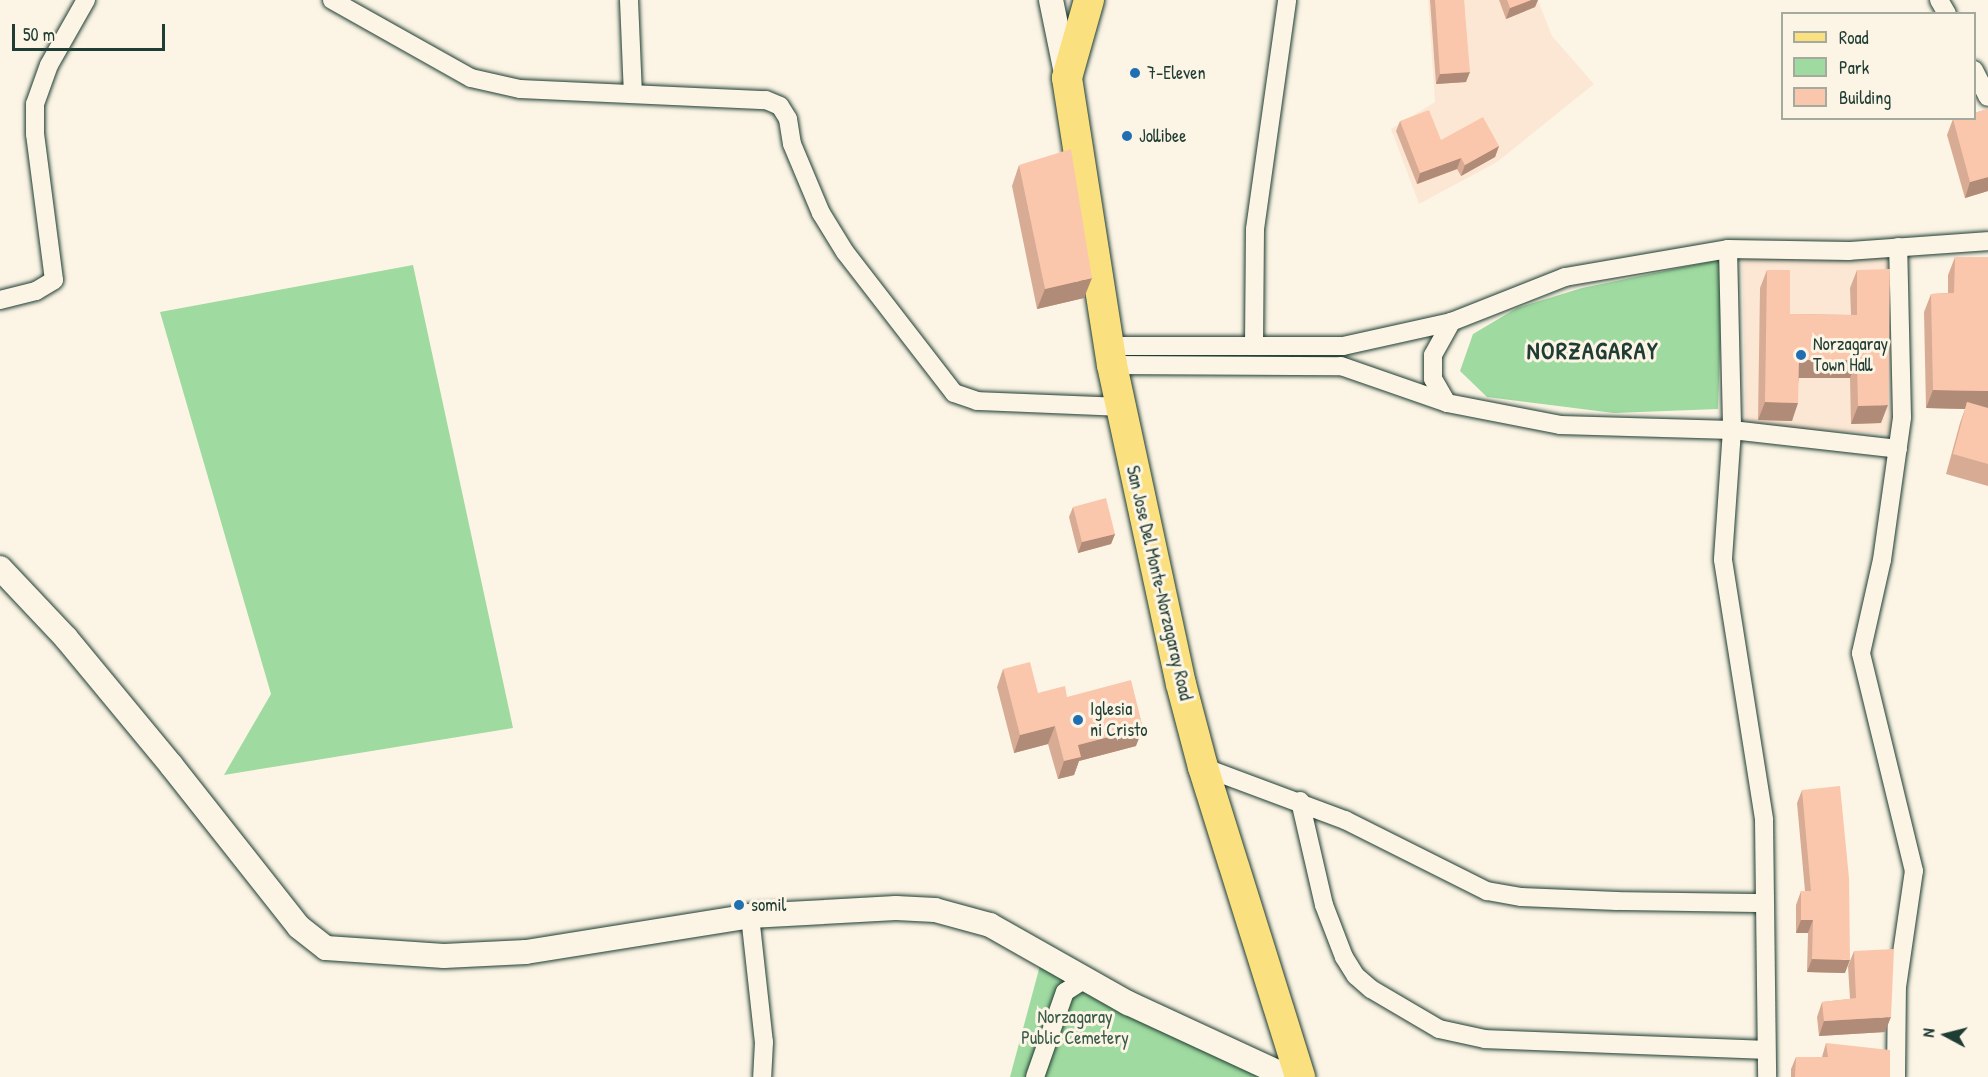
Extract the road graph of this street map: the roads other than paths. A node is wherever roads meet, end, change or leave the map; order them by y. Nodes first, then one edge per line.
1 (86, 0) edge
2 (332, 0) edge
3 (629, 0) edge
4 (1051, 0) edge
5 (1089, 0) edge
6 (1287, 0) edge
7 (1976, 74) edge
8 (1067, 78) junction
9 (633, 94) junction
10 (1988, 97) edge
11 (1988, 241) edge
12 (1898, 247) junction
13 (1728, 249) junction
14 (0, 300) edge
15 (1451, 322) junction
16 (1254, 344) junction
17 (1110, 355) junction
18 (1447, 403) junction
19 (1120, 407) junction
20 (1732, 430) junction
21 (1898, 449) junction
22 (0, 567) edge
23 (1203, 767) junction
24 (1300, 801) junction
25 (1764, 903) junction
26 (750, 916) junction
27 (1085, 979) junction
28 (1767, 1050) junction
29 (762, 1077) edge
30 (1035, 1077) edge
31 (1288, 1077) edge
32 (1300, 1077) edge
33 (1767, 1077) edge
34 (1896, 1077) edge

1 - 14 street
2 - 9 street
3 - 9 street
4 - 8 street
5 - 8 main road
6 - 16 street
7 - 10 street
8 - 17 main road, San Jose Del Monte-Norzagaray Road
9 - 19 street
11 - 12 street
12 - 13 street
12 - 21 street
13 - 15 street
13 - 20 street
15 - 16 street
15 - 18 street
16 - 17 street
17 - 18 street
17 - 19 main road, San Jose Del Monte-Norzagaray Road
18 - 20 street
19 - 23 main road, San Jose Del Monte-Norzagaray Road
20 - 21 street
20 - 25 street
21 - 34 street
22 - 26 street
23 - 24 street
23 - 32 main road, San Jose Del Monte-Norzagaray Road
24 - 25 street
24 - 28 street
25 - 28 street
26 - 27 street
26 - 29 street
27 - 30 street
27 - 31 street
28 - 33 street

